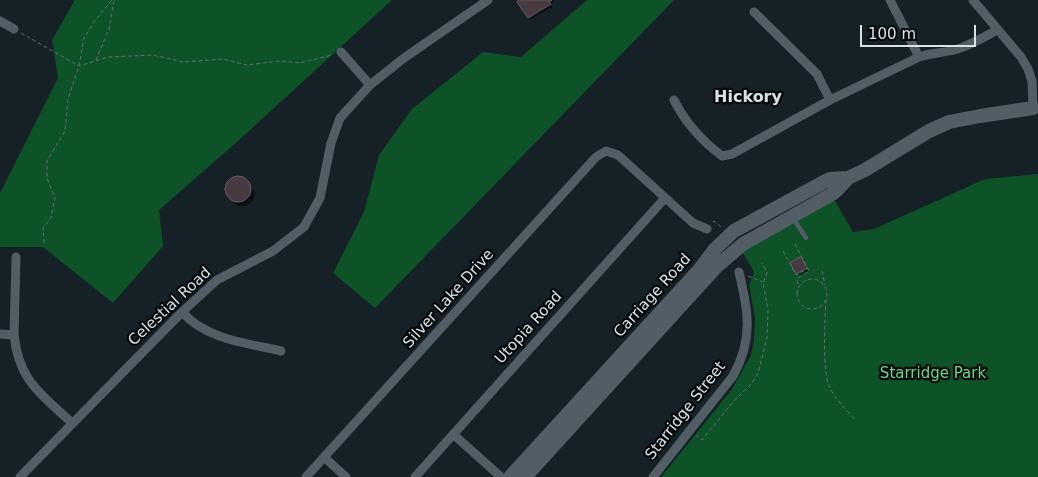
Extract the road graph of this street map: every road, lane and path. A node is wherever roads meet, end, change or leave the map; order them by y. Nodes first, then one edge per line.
1 (113, 0) edge
2 (488, 0) edge
3 (890, 0) edge
4 (972, 0) edge
5 (754, 12) dead end
6 (0, 21) edge
7 (14, 30) joint
8 (997, 30) junction
9 (342, 53) joint
10 (919, 57) junction
11 (96, 61) junction
12 (79, 66) junction
13 (370, 85) junction
14 (674, 100) dead end
15 (830, 100) junction
16 (1035, 108) edge
17 (848, 178) junction
18 (665, 198) junction
19 (784, 203) junction
20 (792, 216) junction
21 (707, 229) joint
22 (726, 231) dead end
23 (806, 238) dead end
24 (44, 242) dead end
25 (795, 244) dead end
26 (783, 251) dead end
27 (16, 257) dead end
28 (808, 269) junction
29 (822, 270) dead end
30 (739, 272) dead end
31 (751, 277) dead end
32 (698, 279) junction
33 (763, 283) dead end
34 (799, 286) junction
35 (825, 286) junction
36 (826, 300) junction
37 (182, 312) junction
38 (0, 334) edge
39 (14, 335) junction
40 (282, 350) dead end
41 (854, 420) dead end
42 (72, 423) junction
43 (453, 434) junction
44 (324, 457) junction
45 (20, 477) edge
46 (306, 477) edge
47 (346, 477) edge
48 (415, 477) edge
49 (501, 477) edge
50 (510, 477) edge
51 (525, 477) edge
52 (652, 477) edge

1 - 11 path
1 - 12 path
2 - 13 street, Celestial Road
3 - 10 street
4 - 8 street
5 - 15 street
6 - 7 street
7 - 12 path
8 - 10 street
8 - 16 street
9 - 11 path
9 - 13 street
10 - 15 street
11 - 12 path
12 - 24 path
13 - 37 street, Celestial Road
14 - 15 street
16 - 17 street, Carriage Road
17 - 19 street, Carriage Road
17 - 20 street, Carriage Road
18 - 21 street
18 - 43 street, Utopia Road
18 - 44 street, Silver Lake Drive
19 - 20 street
19 - 32 street, Carriage Road
20 - 23 lane
20 - 32 street, Carriage Road
21 - 22 path
25 - 28 path
26 - 28 path
27 - 39 street
28 - 34 path
29 - 35 path
30 - 52 street, Starridge Street
31 - 33 path
32 - 50 street, Carriage Road
32 - 51 street, Carriage Road
34 - 35 path
34 - 36 path
35 - 36 path
36 - 41 path
37 - 40 street
37 - 42 street, Celestial Road
38 - 39 street
39 - 42 street
42 - 45 street, Celestial Road
43 - 48 street, Utopia Road
43 - 49 street
44 - 46 street, Silver Lake Drive
44 - 47 street

